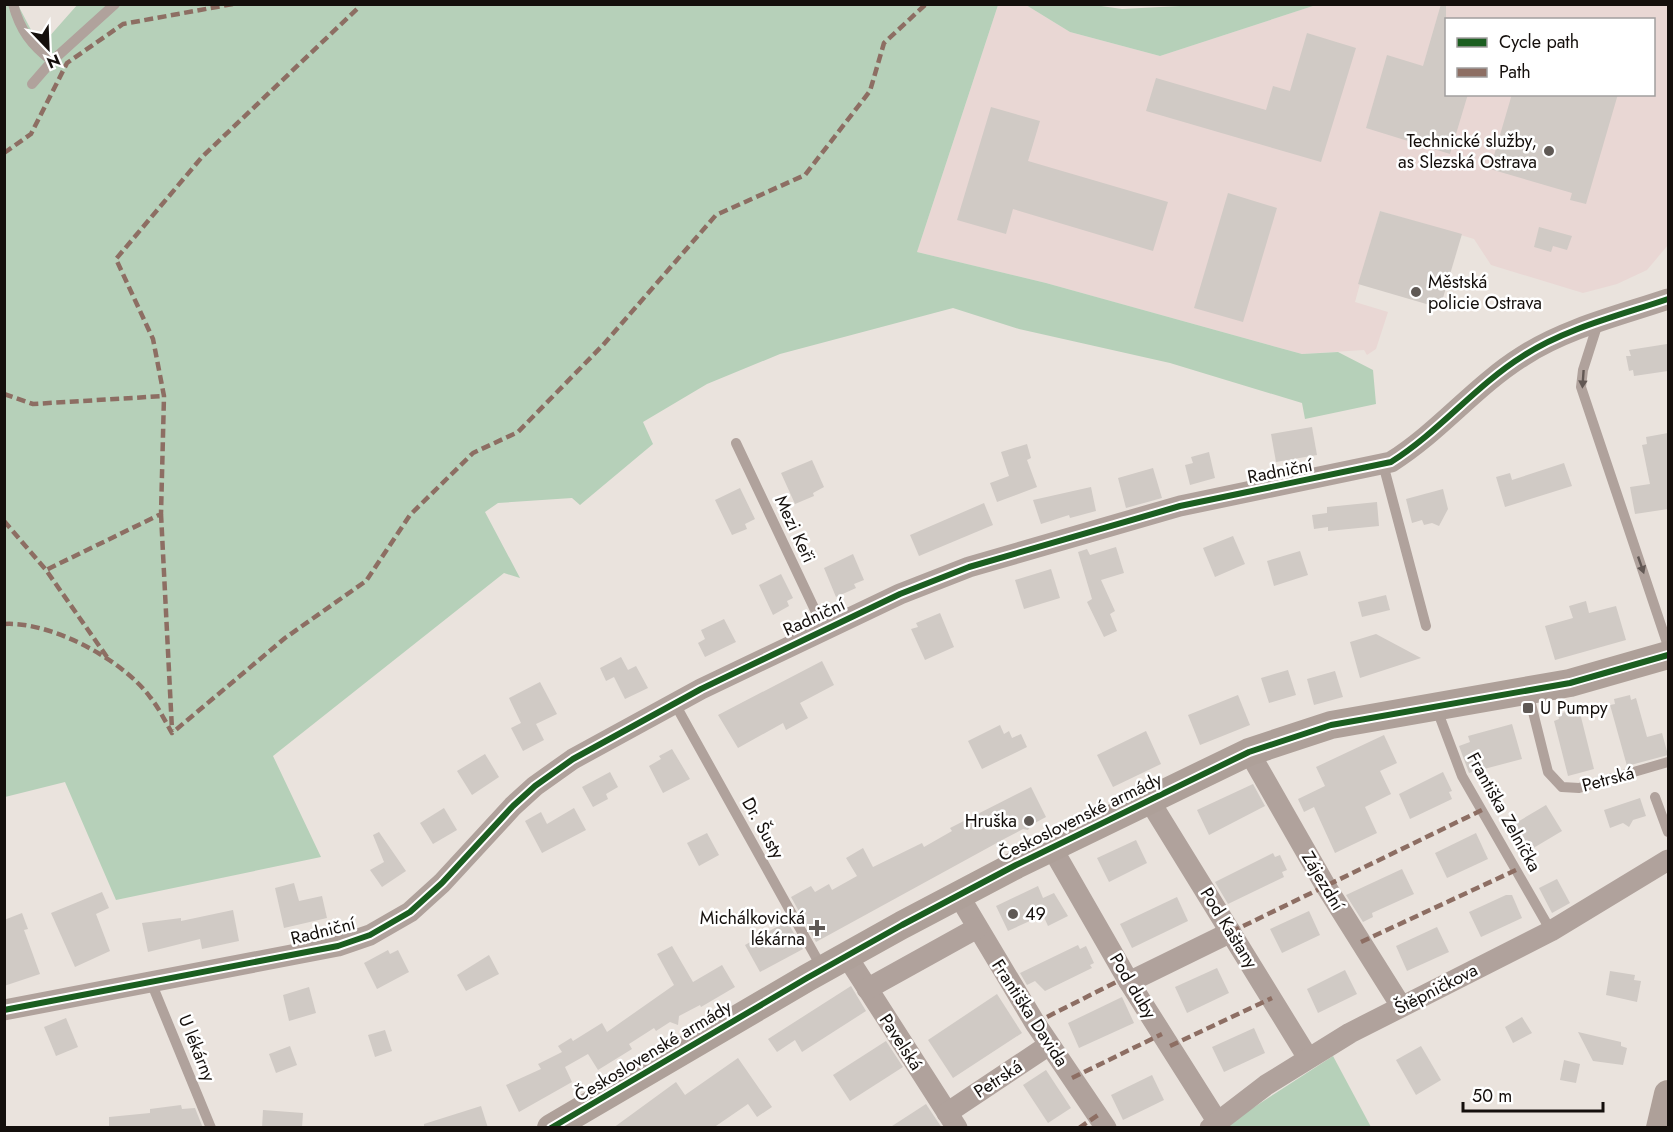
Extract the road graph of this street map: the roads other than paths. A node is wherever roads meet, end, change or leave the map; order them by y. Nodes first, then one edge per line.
1 (13, 4) edge
2 (116, 4) edge
3 (52, 61) junction
4 (32, 84) dead end
5 (1668, 299) edge
6 (1598, 323) junction
7 (736, 443) dead end
8 (1383, 464) junction
9 (1426, 626) dead end
10 (824, 629) junction
11 (1668, 646) edge
12 (1668, 655) edge
13 (1530, 699) junction
14 (675, 704) junction
15 (1436, 706) junction
16 (1249, 752) junction
17 (1668, 762) edge
18 (1655, 796) dead end
19 (1149, 800) junction
20 (1668, 832) edge
21 (1052, 848) junction
22 (1668, 860) edge
23 (959, 896) junction
24 (977, 928) junction
25 (1551, 931) junction
26 (1231, 932) junction
27 (834, 962) junction
28 (151, 982) junction
29 (1129, 982) junction
30 (867, 989) junction
31 (1401, 1006) junction
32 (4, 1010) edge
33 (1050, 1045) junction
34 (1308, 1058) junction
35 (1668, 1094) edge
36 (952, 1120) edge
37 (1213, 1124) edge
38 (211, 1128) edge
39 (551, 1128) edge
40 (1106, 1128) edge
41 (1660, 1128) edge

1 - 3 lane
2 - 3 lane
3 - 4 lane
5 - 6 street, Radniční
6 - 8 street, Radniční
6 -> 11 lane
7 - 10 lane, Mezi Keři
8 - 9 lane
8 - 10 street, Radniční
10 - 14 street, Radniční
12 - 13 street, Československé armády
13 - 15 street, Československé armády
13 - 17 lane, Petrská
14 - 27 lane, Dr. Šusty
14 - 28 street, Radniční
15 - 16 street, Československé armády
15 - 25 lane, Františka Zelníčka
16 - 19 street, Československé armády
16 - 31 street, Zájezdní
18 - 20 lane
19 - 21 street, Československé armády
19 - 26 street, Pod Kaštany
21 - 23 street, Československé armády
21 - 29 street, Pod duby
22 - 25 street, Štěpničkova
23 - 24 street, Františka Davida
23 - 27 street, Československé armády
24 - 30 street
24 - 33 street, Františka Davida
25 - 31 street, Štěpničkova
26 - 29 street
26 - 34 street, Pod Kaštany
27 - 30 street, Pavelská
27 - 39 street, Československé armády
28 - 32 street, Radniční
28 - 38 lane, U lékárny
29 - 37 street, Pod duby
30 - 36 street, Pavelská
31 - 34 street, Štěpničkova
33 - 36 street, Petrská
33 - 40 street, Františka Davida
34 - 37 street, Štěpničkova
35 - 41 street

